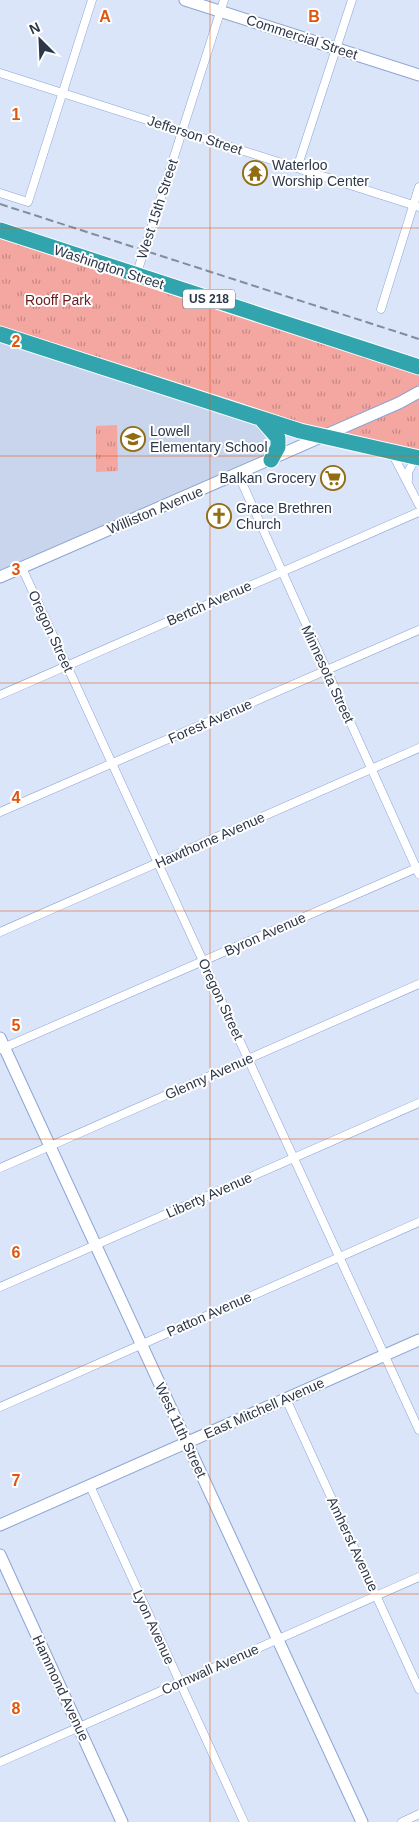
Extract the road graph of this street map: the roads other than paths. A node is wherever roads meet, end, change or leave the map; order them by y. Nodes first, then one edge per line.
1 (92, 0) edge
2 (185, 0) edge
3 (352, 0) edge
4 (222, 6) edge
5 (336, 48) junction
6 (0, 73) edge
7 (419, 75) edge
8 (63, 93) junction
9 (182, 131) junction
10 (297, 168) junction
11 (419, 187) edge
12 (0, 193) edge
13 (416, 206) edge
14 (0, 230) edge
15 (136, 276) junction
16 (381, 309) dead end
17 (0, 334) edge
18 (419, 367) edge
19 (419, 392) edge
20 (260, 418) junction
21 (322, 437) junction
22 (392, 453) junction
23 (417, 458) edge
24 (271, 460) junction
25 (238, 474) junction
26 (408, 480) junction
27 (419, 504) edge
28 (419, 512) edge
29 (22, 568) junction
30 (281, 571) junction
31 (0, 577) edge
32 (419, 630) edge
33 (67, 665) junction
34 (326, 670) junction
35 (0, 695) edge
36 (419, 748) edge
37 (113, 764) junction
38 (372, 769) junction
39 (0, 812) edge
40 (158, 863) junction
41 (418, 869) edge
42 (0, 932) edge
43 (203, 961) junction
44 (419, 984) edge
45 (1, 1045) edge
46 (248, 1059) junction
47 (419, 1103) edge
48 (51, 1146) junction
49 (294, 1158) junction
50 (0, 1168) edge
51 (419, 1222) edge
52 (96, 1246) junction
53 (339, 1257) junction
54 (0, 1288) edge
55 (419, 1340) edge
56 (142, 1344) junction
57 (385, 1355) junction
58 (286, 1399) junction
59 (0, 1407) edge
60 (419, 1430) edge
61 (187, 1443) junction
62 (90, 1486) junction
63 (0, 1525) edge
64 (0, 1555) edge
65 (419, 1577) edge
66 (376, 1596) junction
67 (277, 1640) junction
68 (180, 1682) junction
69 (419, 1689) edge
70 (79, 1727) junction
71 (0, 1762) edge
72 (419, 1814) edge
73 (122, 1822) edge
74 (244, 1822) edge
75 (362, 1822) edge
76 (402, 1822) edge

1 - 8 street
2 - 4 main road, Commercial Street
3 - 5 street
4 - 5 main road, Commercial Street
4 - 9 street, West 15th Street
5 - 7 main road, Commercial Street
5 - 10 street
6 - 8 street, Jefferson Street
8 - 9 street, Jefferson Street
8 - 12 street
9 - 10 street, Jefferson Street
9 - 15 street, West 15th Street
10 - 13 street, Jefferson Street
11 - 13 street
13 - 16 street
14 - 15 highway, Washington Street / US 218
15 - 18 highway, Washington Street / US 218
17 - 20 highway
19 - 21 main road, Williston Avenue
20 - 21 highway
20 - 24 highway
21 - 22 highway
21 - 24 main road, Williston Avenue
22 - 23 highway
22 - 26 street
23 - 26 street
24 - 25 main road, Williston Avenue
25 - 29 main road, Williston Avenue
25 - 30 street, Minnesota Street
26 - 27 street
28 - 30 street, Bertch Avenue
29 - 31 main road, Williston Avenue
29 - 33 street, Oregon Street
30 - 33 street, Bertch Avenue
30 - 34 street, Minnesota Street
32 - 34 street, Forest Avenue
33 - 35 street, Bertch Avenue
33 - 37 street, Oregon Street
34 - 37 street, Forest Avenue
34 - 38 street, Minnesota Street
36 - 38 street, Hawthorne Avenue
37 - 39 street, Forest Avenue
37 - 40 street, Oregon Street
38 - 40 street, Hawthorne Avenue
38 - 41 street, Minnesota Street
40 - 42 street, Hawthorne Avenue
40 - 43 street, Oregon Street
41 - 43 street, Byron Avenue
43 - 45 street, Byron Avenue
43 - 46 street, Oregon Street
44 - 46 street, Glenny Avenue
45 - 48 main road, West 11th Street
46 - 48 street, Glenny Avenue
46 - 49 street, Oregon Street
47 - 49 street, Liberty Avenue
48 - 50 street, Glenny Avenue
48 - 52 main road, West 11th Street
49 - 52 street, Liberty Avenue
49 - 53 street, Oregon Street
51 - 53 street, Patton Avenue
52 - 54 street, Liberty Avenue
52 - 56 main road, West 11th Street
53 - 56 street, Patton Avenue
53 - 57 street, Oregon Street
55 - 57 main road, East Mitchell Avenue
56 - 59 street, Patton Avenue
56 - 61 main road, West 11th Street
57 - 58 main road, East Mitchell Avenue
57 - 60 street, Oregon Street
58 - 61 main road, East Mitchell Avenue
58 - 66 street, Amherst Avenue
61 - 62 main road, East Mitchell Avenue
61 - 67 main road, West 11th Street
62 - 63 main road, East Mitchell Avenue
62 - 68 street, Lyon Avenue
64 - 70 main road, Hammond Avenue
65 - 66 street, Cornwall Avenue
66 - 67 street, Cornwall Avenue
66 - 69 street, Amherst Avenue
67 - 68 street, Cornwall Avenue
67 - 75 main road, West 11th Street
68 - 70 street, Cornwall Avenue
68 - 74 street, Lyon Avenue
70 - 71 street, Cornwall Avenue
70 - 73 main road, Hammond Avenue
72 - 76 street

